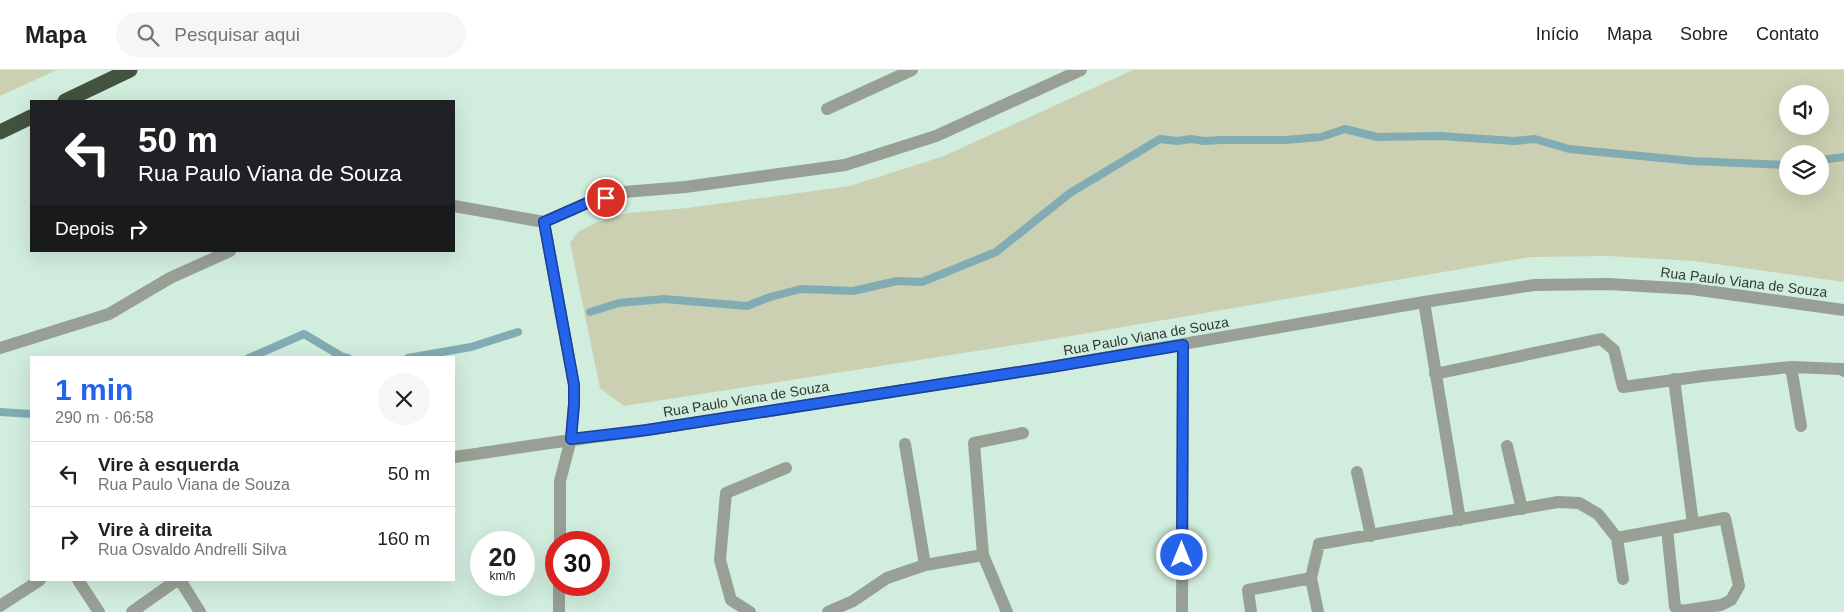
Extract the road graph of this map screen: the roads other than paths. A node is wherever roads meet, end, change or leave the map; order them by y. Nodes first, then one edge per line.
1 (130, 70) edge
2 (912, 70) edge
3 (1081, 70) edge
4 (67, 100) edge
5 (827, 109) dead end
6 (30, 117) edge
7 (0, 132) edge
8 (455, 206) edge
9 (544, 222) junction
10 (228, 252) edge
11 (1424, 302) junction
12 (1844, 310) edge
13 (1183, 345) junction
14 (0, 348) edge
15 (1792, 366) junction
16 (1844, 371) edge
17 (1435, 374) junction
18 (1674, 380) junction
19 (1801, 426) dead end
20 (1023, 433) dead end
21 (571, 439) junction
22 (905, 444) dead end
23 (1507, 446) dead end
24 (455, 457) edge
25 (786, 468) dead end
26 (1357, 472) dead end
27 (1522, 508) junction
28 (1460, 520) junction
29 (1693, 524) junction
30 (1667, 529) junction
31 (560, 531) edge
32 (1371, 536) junction
33 (1617, 538) junction
34 (983, 554) junction
35 (925, 564) junction
36 (1311, 578) junction
37 (1623, 578) dead end
38 (38, 581) edge
39 (79, 581) edge
40 (177, 581) edge
41 (179, 581) edge
42 (559, 596) edge
43 (0, 606) edge
44 (99, 612) edge
45 (132, 612) edge
46 (200, 612) edge
47 (559, 612) edge
48 (750, 612) edge
49 (828, 612) edge
50 (1007, 612) edge
51 (1182, 612) edge
52 (1252, 612) edge
53 (1318, 612) edge

1 - 4 highway
2 - 5 street
3 - 9 street
6 - 7 highway
8 - 9 street
9 - 21 street
10 - 14 street
11 - 12 street, Rua Paulo Viana de Souza
11 - 13 street, Rua Paulo Viana de Souza
11 - 17 street
13 - 21 street, Rua Paulo Viana de Souza
13 - 51 street
15 - 16 street
15 - 18 street
15 - 19 street
17 - 18 street
17 - 28 street
18 - 29 street
20 - 34 street
21 - 24 street, Rua Paulo Viana de Souza
21 - 31 street
22 - 35 street
23 - 27 street
25 - 48 street
26 - 32 street
27 - 28 street
27 - 33 street
28 - 32 street
29 - 30 street
29 - 30 street
30 - 33 street
32 - 36 street
33 - 37 street
34 - 35 street
34 - 50 street
35 - 49 street
36 - 52 street
36 - 53 street
38 - 43 street
39 - 44 street
40 - 45 street
41 - 46 street
42 - 47 street

